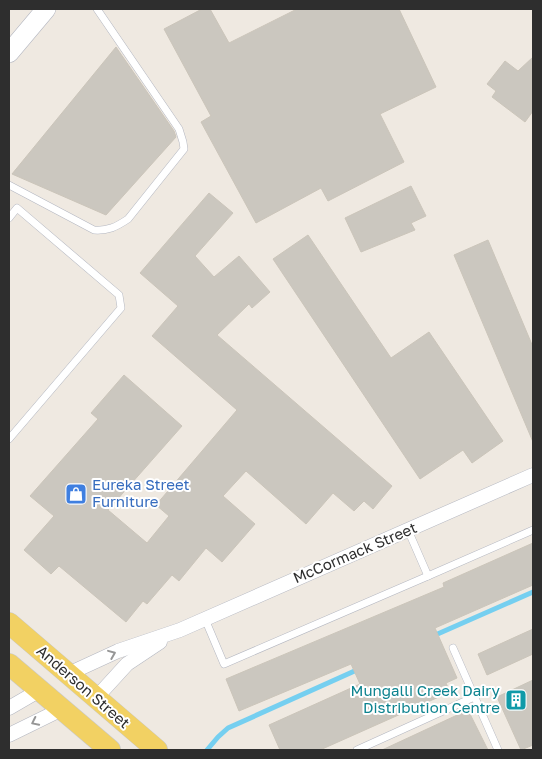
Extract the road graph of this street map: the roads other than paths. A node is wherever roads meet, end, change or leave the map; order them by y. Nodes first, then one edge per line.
1 (46, 9) edge
2 (96, 9) edge
3 (9, 53) edge
4 (9, 185) edge
5 (9, 218) edge
6 (9, 439) edge
7 (533, 475) edge
8 (408, 530) junction
9 (533, 530) edge
10 (428, 576) junction
11 (205, 619) junction
12 (9, 623) edge
13 (177, 631) junction
14 (453, 648) dead end
15 (9, 664) edge
16 (68, 674) junction
17 (40, 690) junction
18 (96, 698) junction
19 (474, 698) junction
20 (9, 708) edge
21 (62, 709) junction
22 (9, 735) edge
23 (110, 750) edge
24 (157, 750) edge
25 (357, 750) edge
26 (498, 750) edge

1 - 3 street
2 - 4 lane
5 - 6 lane
7 - 8 street, McCormack Street
8 - 10 lane
8 - 11 street, McCormack Street
9 - 10 lane
10 - 11 lane
11 - 13 street, McCormack Street
12 - 16 main road, Anderson Street
16 -> 13 street, McCormack Street
13 - 18 street, McCormack Street
14 - 19 lane
15 - 17 main road, Anderson Street
16 - 17 main road, McCormack Street
16 - 18 main road, Anderson Street
17 - 20 street, McCormack Street
17 - 21 main road, Anderson Street
18 - 21 main road, McCormack Street
18 - 24 main road, Anderson Street
19 - 25 lane
19 - 26 lane
21 -> 22 street, McCormack Street
21 - 23 main road, Anderson Street

